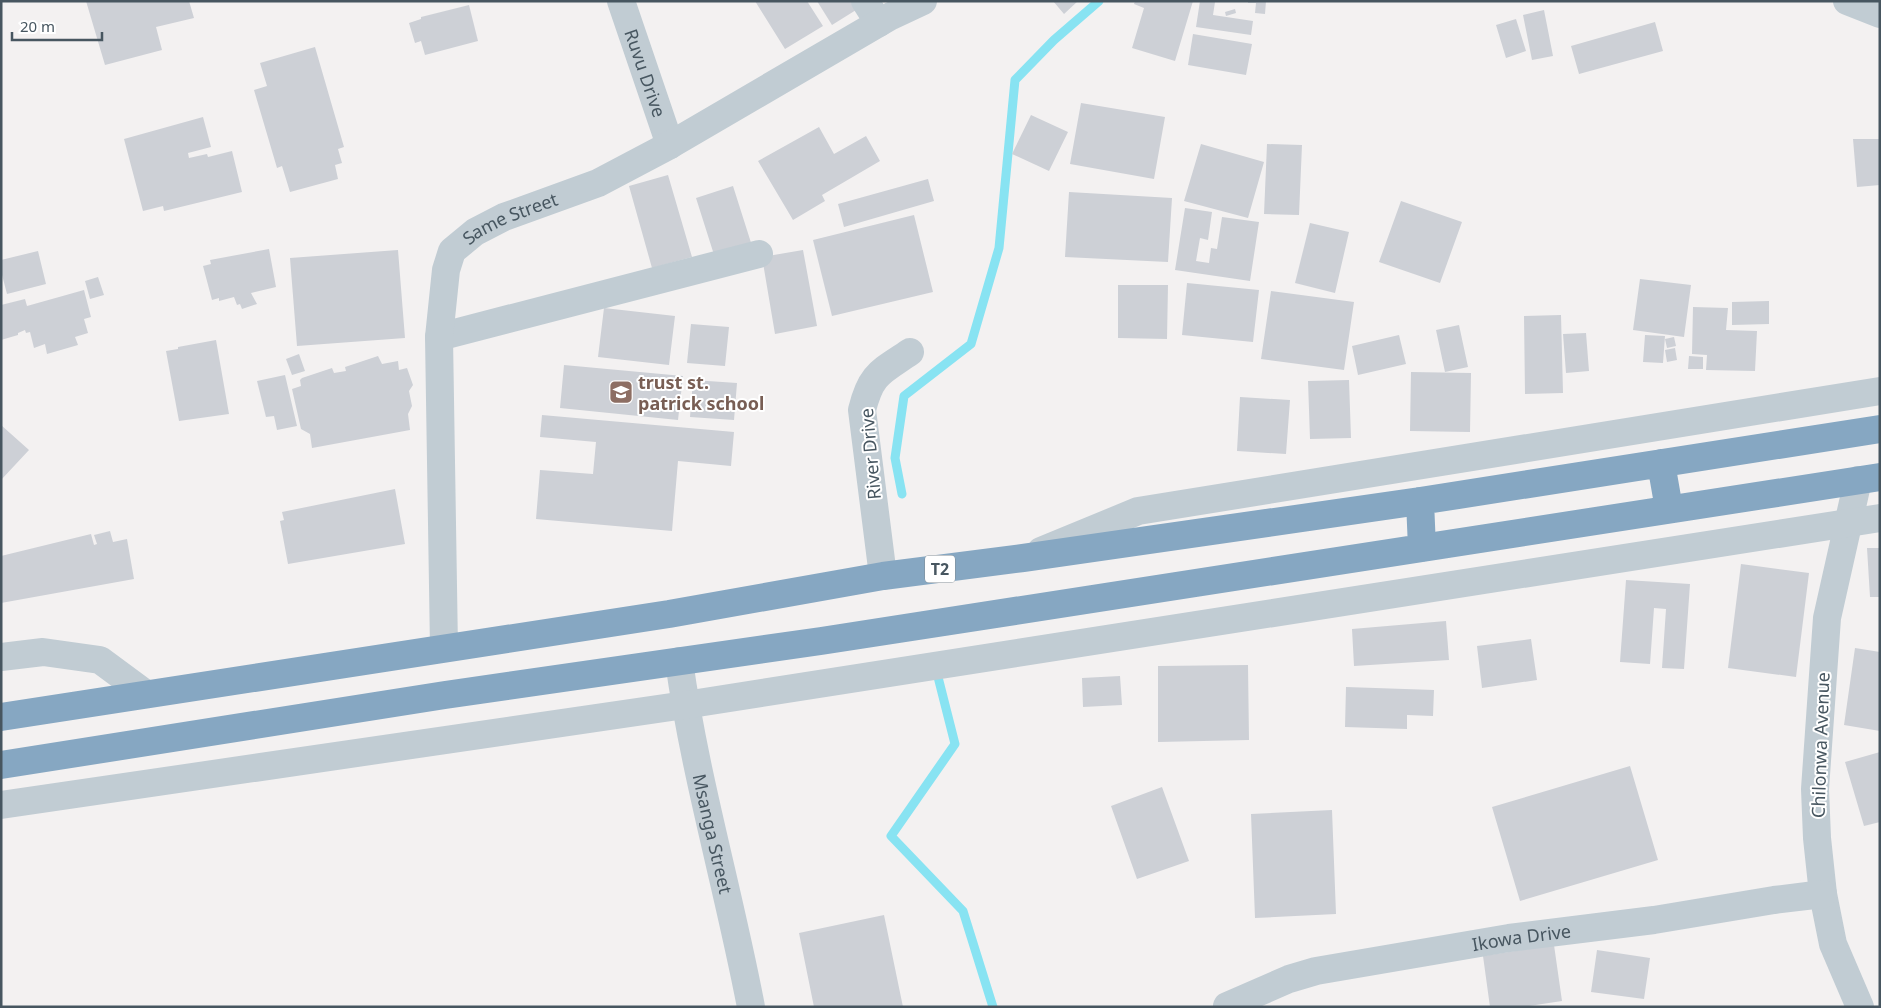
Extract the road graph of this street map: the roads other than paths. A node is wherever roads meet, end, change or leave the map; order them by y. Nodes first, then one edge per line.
1 (621, 1) edge
2 (923, 1) edge
3 (1846, 1) edge
4 (872, 12) edge
5 (1880, 14) edge
6 (670, 145) junction
7 (759, 254) dead end
8 (439, 337) junction
9 (910, 352) dead end
10 (1880, 391) edge
11 (1880, 429) edge
12 (1661, 463) junction
13 (1869, 479) edge
14 (1420, 501) junction
15 (1669, 509) junction
16 (1880, 518) edge
17 (1848, 522) junction
18 (1422, 548) junction
19 (1023, 558) junction
20 (884, 576) junction
21 (444, 648) junction
22 (1, 658) edge
23 (679, 661) junction
24 (146, 694) junction
25 (685, 705) junction
26 (1, 717) edge
27 (1, 765) edge
28 (1, 805) edge
29 (1823, 894) junction
30 (1227, 1006) edge
31 (751, 1007) edge
32 (1860, 1007) edge

1 - 6 street, Ruvu Drive
2 - 4 street, Same Street
3 - 5 street
4 - 6 street, Same Street
6 - 8 street, Same Street
7 - 8 street
8 - 21 street, Same Street
9 - 20 street, River Drive
10 - 19 street
11 - 12 highway, T2
12 - 14 highway, T2
12 - 15 highway
13 - 15 highway
13 - 17 street, Chilonwa Avenue
14 - 18 highway
14 - 19 highway, T2
15 - 18 highway
16 - 17 street
17 - 25 street
17 - 29 street, Chilonwa Avenue
18 - 23 highway
19 - 20 highway, T2
20 - 21 highway, T2
21 - 24 highway, T2
22 - 24 street
23 - 25 street, Msanga Street
23 - 27 highway
24 - 26 highway, T2
25 - 28 street
25 - 31 street, Msanga Street
29 - 30 street, Ikowa Drive
29 - 32 street, Chilonwa Avenue

